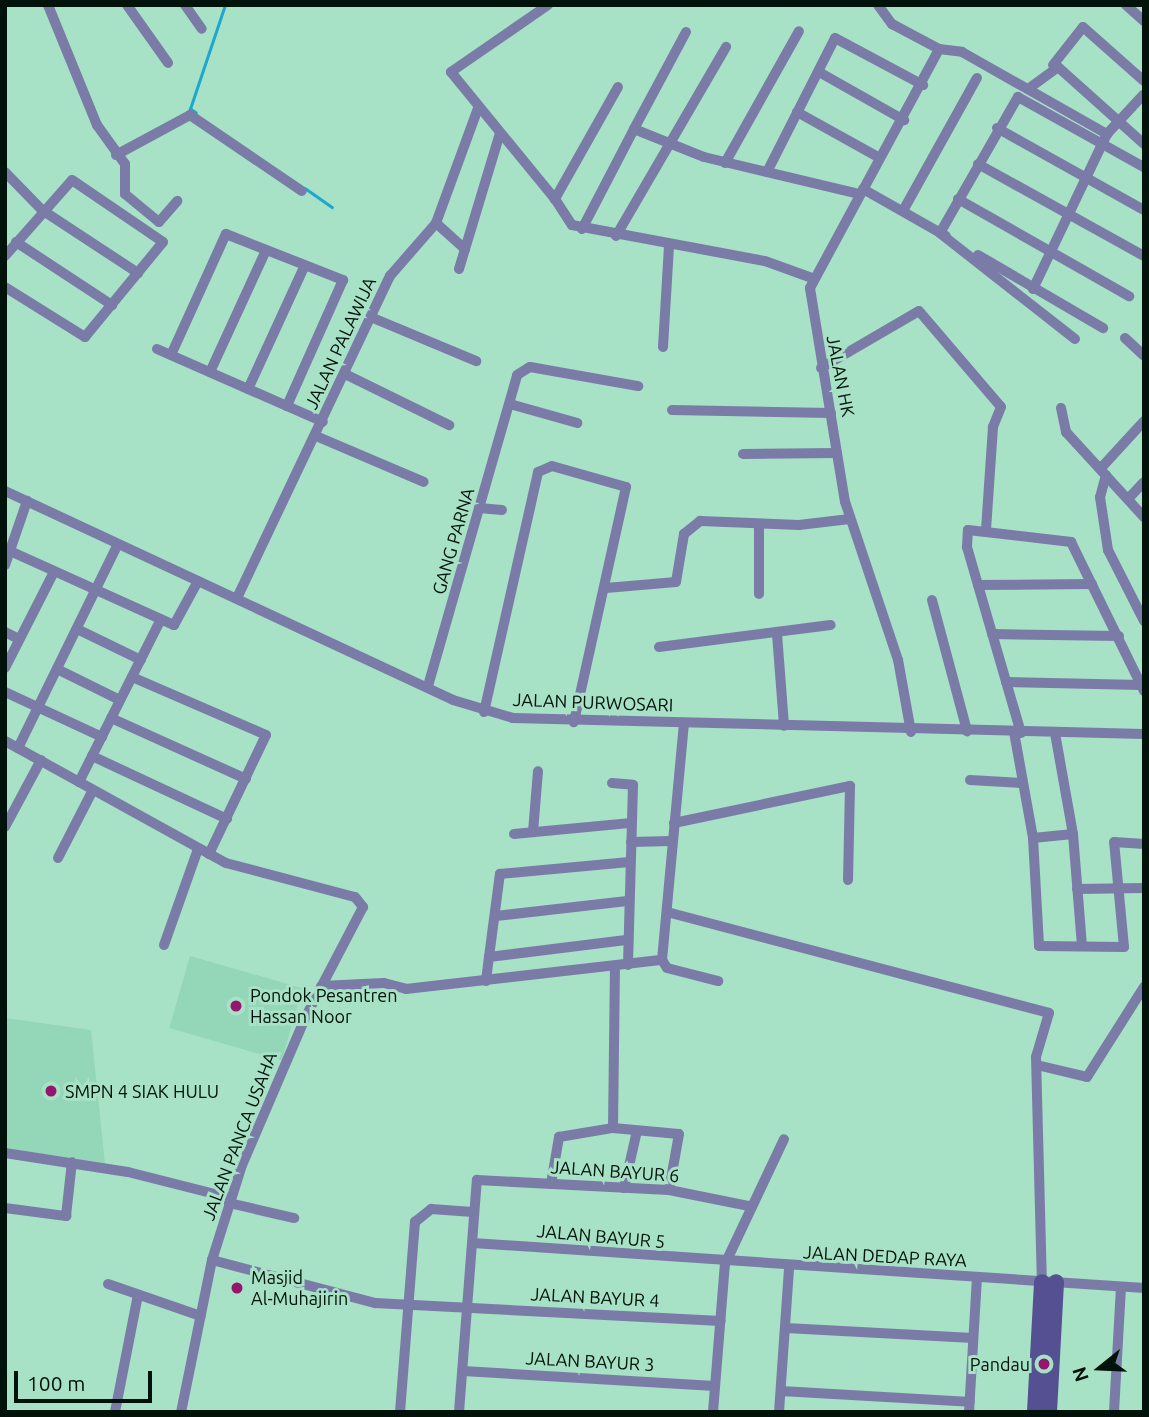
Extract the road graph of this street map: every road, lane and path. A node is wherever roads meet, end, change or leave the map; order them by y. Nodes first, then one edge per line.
1 (48, 5) edge
2 (127, 5) edge
3 (548, 5) edge
4 (878, 5) edge
5 (1126, 5) edge
6 (191, 9) edge
7 (1144, 21) edge
8 (202, 29) dead end
9 (799, 31) dead end
10 (686, 33) dead end
11 (726, 47) dead end
12 (939, 48) junction
13 (168, 63) dead end
14 (1053, 65) junction
15 (819, 72) junction
16 (977, 78) dead end
17 (1144, 81) edge
18 (923, 85) junction
19 (618, 87) dead end
20 (1028, 89) junction
21 (1144, 94) edge
22 (478, 108) junction
23 (797, 112) junction
24 (904, 120) junction
25 (1118, 121) junction
26 (997, 128) junction
27 (634, 129) junction
28 (499, 133) junction
29 (1107, 134) junction
30 (1144, 144) edge
31 (1107, 146) junction
32 (669, 147) junction
33 (116, 155) junction
34 (878, 157) junction
35 (724, 163) junction
36 (978, 164) junction
37 (1144, 167) edge
38 (5, 172) edge
39 (767, 172) junction
40 (1090, 181) junction
41 (302, 191) dead end
42 (861, 192) junction
43 (555, 199) junction
44 (958, 199) junction
45 (177, 201) dead end
46 (42, 209) junction
47 (904, 209) junction
48 (1144, 210) edge
49 (1071, 215) junction
50 (436, 223) junction
51 (582, 229) junction
52 (940, 233) junction
53 (616, 236) junction
54 (16, 242) junction
55 (670, 245) junction
56 (465, 249) junction
57 (266, 250) junction
58 (1052, 252) junction
59 (5, 256) edge
60 (1144, 256) edge
61 (305, 265) junction
62 (459, 269) dead end
63 (138, 273) junction
64 (812, 278) junction
65 (5, 287) edge
66 (1033, 289) junction
67 (1129, 296) dead end
68 (112, 305) junction
69 (373, 318) junction
70 (1103, 328) dead end
71 (1125, 338) dead end
72 (1075, 339) dead end
73 (663, 347) dead end
74 (158, 349) dead end
75 (171, 355) junction
76 (1144, 356) edge
77 (476, 362) dead end
78 (821, 368) junction
79 (210, 372) junction
80 (347, 375) junction
81 (638, 386) dead end
82 (247, 388) junction
83 (510, 404) junction
84 (286, 406) junction
85 (1061, 408) dead end
86 (671, 410) dead end
87 (831, 413) junction
88 (1144, 421) edge
89 (323, 422) junction
90 (577, 423) dead end
91 (449, 425) dead end
92 (316, 436) junction
93 (837, 453) junction
94 (743, 454) dead end
95 (1104, 472) junction
96 (424, 482) dead end
97 (1144, 482) edge
98 (5, 491) edge
99 (1128, 499) junction
100 (27, 501) junction
101 (479, 508) junction
102 (502, 510) dead end
103 (1144, 517) edge
104 (850, 519) junction
105 (759, 524) junction
106 (986, 530) junction
107 (118, 544) junction
108 (10, 551) junction
109 (5, 565) edge
110 (54, 572) junction
111 (198, 581) junction
112 (1091, 584) junction
113 (978, 585) junction
114 (606, 588) junction
115 (96, 591) junction
116 (759, 594) dead end
117 (237, 598) junction
118 (932, 600) dead end
119 (161, 619) junction
120 (1144, 621) edge
121 (831, 625) dead end
122 (77, 629) junction
123 (5, 632) edge
124 (777, 634) junction
125 (992, 634) junction
126 (1119, 636) junction
127 (19, 639) junction
128 (659, 648) dead end
129 (141, 660) junction
130 (5, 668) edge
131 (57, 670) junction
132 (132, 677) junction
133 (1006, 682) junction
134 (428, 687) junction
135 (1142, 688) edge
136 (5, 692) edge
137 (120, 700) junction
138 (38, 707) junction
139 (484, 712) junction
140 (111, 718) junction
141 (574, 722) junction
142 (684, 723) junction
143 (784, 726) junction
144 (967, 731) junction
145 (911, 732) junction
146 (1017, 732) junction
147 (1055, 733) junction
148 (1144, 734) edge
149 (102, 737) junction
150 (5, 741) edge
151 (18, 748) junction
152 (92, 756) junction
153 (41, 760) junction
154 (538, 771) dead end
155 (246, 779) junction
156 (971, 780) dead end
157 (79, 782) junction
158 (612, 783) dead end
159 (1022, 783) junction
160 (93, 790) junction
161 (227, 819) junction
162 (631, 823) junction
163 (674, 823) junction
164 (5, 827) edge
165 (533, 832) junction
166 (514, 834) dead end
167 (1073, 834) junction
168 (1033, 838) junction
169 (671, 841) junction
170 (631, 842) junction
171 (1144, 844) edge
172 (198, 849) junction
173 (209, 854) junction
174 (58, 858) dead end
175 (629, 862) junction
176 (848, 880) dead end
177 (1118, 885) junction
178 (1144, 888) edge
179 (1077, 889) junction
180 (627, 901) junction
181 (667, 912) junction
182 (496, 916) junction
183 (626, 940) junction
184 (164, 945) dead end
185 (1082, 946) junction
186 (489, 957) junction
187 (662, 960) junction
188 (628, 965) junction
189 (615, 966) junction
190 (486, 981) junction
191 (718, 982) dead end
192 (321, 986) junction
193 (1144, 987) edge
194 (1041, 1066) junction
195 (613, 1128) junction
196 (637, 1131) junction
197 (784, 1139) dead end
198 (5, 1153) edge
199 (72, 1162) junction
200 (551, 1184) junction
201 (624, 1188) junction
202 (669, 1190) junction
203 (230, 1200) junction
204 (749, 1206) junction
205 (5, 1208) edge
206 (473, 1212) junction
207 (294, 1218) dead end
208 (473, 1243) junction
209 (212, 1260) junction
210 (725, 1264) junction
211 (789, 1268) junction
212 (977, 1278) junction
213 (1049, 1282) junction
214 (108, 1284) dead end
215 (1121, 1287) junction
216 (1144, 1288) edge
217 (138, 1295) junction
218 (1048, 1303) junction
219 (404, 1304) junction
220 (467, 1308) junction
221 (201, 1316) junction
222 (721, 1321) junction
223 (786, 1328) junction
224 (973, 1338) junction
225 (463, 1371) junction
226 (715, 1386) junction
227 (780, 1391) junction
228 (969, 1407) edge
229 (115, 1412) edge
230 (181, 1412) edge
231 (400, 1412) edge
232 (459, 1412) edge
233 (713, 1412) edge
234 (779, 1412) edge
235 (1035, 1412) edge
236 (1049, 1412) edge
237 (1114, 1412) edge

1 - 33 street
2 - 13 street
3 - 22 street
4 - 12 street
5 - 7 street
6 - 8 street
9 - 35 street
10 - 27 street
11 - 32 street
12 - 18 street
12 - 20 street
14 - 17 street
14 - 20 street
14 - 25 street
15 - 18 street
15 - 23 street
15 - 24 street
16 - 47 street
18 - 24 street
19 - 43 street
20 - 29 street
21 - 25 street
22 - 28 street
22 - 50 street, JALAN PALAWIJA
23 - 34 street
23 - 39 street
24 - 34 street
25 - 29 street
25 - 30 street
26 - 31 street
26 - 36 street
26 - 40 street
27 - 32 street
27 - 51 street
28 - 43 street
28 - 56 street
29 - 31 street
31 - 37 street
31 - 40 street
32 - 35 street
32 - 53 street
33 - 41 street
33 - 45 street
34 - 42 street
35 - 39 street
36 - 44 street
36 - 49 street
38 - 46 street
39 - 42 street
40 - 48 street
40 - 49 street
42 - 47 street
42 - 64 street
43 - 51 street
44 - 52 street
44 - 58 street
46 - 54 street
46 - 63 street
46 - 63 street
47 - 52 street
49 - 58 street
49 - 60 street
50 - 56 street
50 - 69 street, JALAN PALAWIJA
51 - 53 street
52 - 66 street
52 - 72 street
53 - 55 street
54 - 59 street
54 - 68 street
55 - 64 street
55 - 73 street
56 - 62 street
57 - 61 street
57 - 75 street
57 - 79 street
58 - 66 street
58 - 67 street
61 - 82 street
61 - 84 street
63 - 68 street
64 - 78 street, JALAN HK
65 - 68 street
66 - 70 street
69 - 77 street
69 - 80 street, JALAN PALAWIJA
71 - 76 street
74 - 75 street
75 - 79 street
78 - 87 street, JALAN HK
78 - 106 street
79 - 82 street
80 - 89 street, JALAN PALAWIJA
80 - 91 street
81 - 83 street, GANG PARNA
82 - 84 street
83 - 90 street
83 - 101 street, GANG PARNA
84 - 89 street
85 - 95 street
86 - 87 street
87 - 93 street, JALAN HK
88 - 95 street
89 - 92 street, JALAN PALAWIJA
92 - 96 street
92 - 117 street, JALAN PALAWIJA
93 - 94 street
93 - 104 street, JALAN HK
95 - 99 street
95 - 120 street
97 - 99 street
98 - 100 street, JALAN PURWOSARI
99 - 103 street
100 - 107 street, JALAN PURWOSARI
100 - 108 street
101 - 102 street
101 - 134 street, GANG PARNA
104 - 105 street
104 - 145 street, JALAN HK
105 - 114 street
105 - 116 street
106 - 112 street
106 - 113 street
107 - 111 street, JALAN PURWOSARI
107 - 115 street
108 - 109 street
108 - 110 street
110 - 115 street
110 - 127 street
111 - 117 street, JALAN PURWOSARI
111 - 119 street
112 - 113 street
112 - 126 street
113 - 125 street
114 - 139 street
114 - 141 street
115 - 119 street
115 - 122 street
117 - 134 street, JALAN PURWOSARI
118 - 144 street
119 - 129 street
121 - 124 street
122 - 129 street
122 - 131 street
123 - 127 street
124 - 128 street
124 - 143 street
125 - 126 street
125 - 133 street
126 - 135 street
127 - 130 street
129 - 132 street
131 - 137 street
131 - 138 street
132 - 137 street
132 - 155 street
133 - 135 street
133 - 146 street
134 - 139 street, JALAN PURWOSARI
136 - 138 street
137 - 140 street
138 - 149 street
138 - 151 street
139 - 141 street, JALAN PURWOSARI
140 - 149 street
140 - 155 street
141 - 142 street, JALAN PURWOSARI
142 - 143 street, JALAN PURWOSARI
142 - 163 street
143 - 145 street, JALAN PURWOSARI
144 - 145 street, JALAN PURWOSARI
144 - 146 street, JALAN PURWOSARI
146 - 147 street, JALAN PURWOSARI
146 - 159 street
147 - 148 street, JALAN PURWOSARI
147 - 167 street
149 - 152 street
150 - 151 street, JALAN PANCA USAHA
151 - 153 street, JALAN PANCA USAHA
152 - 157 street
152 - 161 street
153 - 157 street, JALAN PANCA USAHA
153 - 164 street
154 - 165 street
155 - 161 street
156 - 159 street
157 - 160 street, JALAN PANCA USAHA
158 - 162 street
159 - 168 street
160 - 172 street, JALAN PANCA USAHA
160 - 174 street
161 - 173 street
162 - 165 street
162 - 170 street
163 - 169 street
163 - 176 street
165 - 166 street
167 - 168 street
167 - 179 street
168 - 185 street
169 - 170 street
169 - 181 street
170 - 175 street
171 - 177 street
172 - 173 street, JALAN PANCA USAHA
172 - 184 street
173 - 192 street, JALAN PANCA USAHA
175 - 180 street
175 - 182 street
177 - 178 street
177 - 179 street
177 - 185 street
179 - 185 street
180 - 182 street
180 - 183 street
181 - 187 street
181 - 194 street
182 - 186 street
183 - 186 street
183 - 188 street
186 - 190 street
187 - 188 street
187 - 191 street
188 - 189 street
189 - 190 street
189 - 195 street
190 - 192 street
192 - 203 street, JALAN PANCA USAHA
193 - 194 street
194 - 213 street
195 - 196 street
195 - 200 street
196 - 201 street
196 - 202 street
197 - 204 street
198 - 199 street
199 - 203 street
199 - 205 street
200 - 201 street, JALAN BAYUR 6
200 - 206 street, JALAN BAYUR 6
201 - 202 street, JALAN BAYUR 6
202 - 204 street, JALAN BAYUR 6
203 - 207 street
203 - 209 street, JALAN PANCA USAHA
204 - 210 street
206 - 208 street
206 - 219 street
208 - 210 street, JALAN BAYUR 5
208 - 220 street
209 - 219 street, JALAN BAYUR 4
209 - 221 street, JALAN PANCA USAHA
210 - 211 street, JALAN DEDAP RAYA
210 - 222 street
211 - 212 street, JALAN DEDAP RAYA
211 - 223 street
212 - 213 street, JALAN DEDAP RAYA
212 - 224 street
213 - 215 street, JALAN DEDAP RAYA
213 - 218 street
214 - 217 street
215 - 216 street, JALAN DEDAP RAYA
215 - 237 street
217 - 221 street
217 - 229 street
218 - 235 street
218 - 236 street
219 - 220 street, JALAN BAYUR 4
219 - 231 street
220 - 222 street, JALAN BAYUR 4
220 - 225 street
221 - 230 street, JALAN PANCA USAHA
222 - 226 street
223 - 224 street
223 - 227 street
224 - 228 street
225 - 226 street, JALAN BAYUR 3
225 - 232 street
226 - 233 street
227 - 228 street
227 - 234 street

